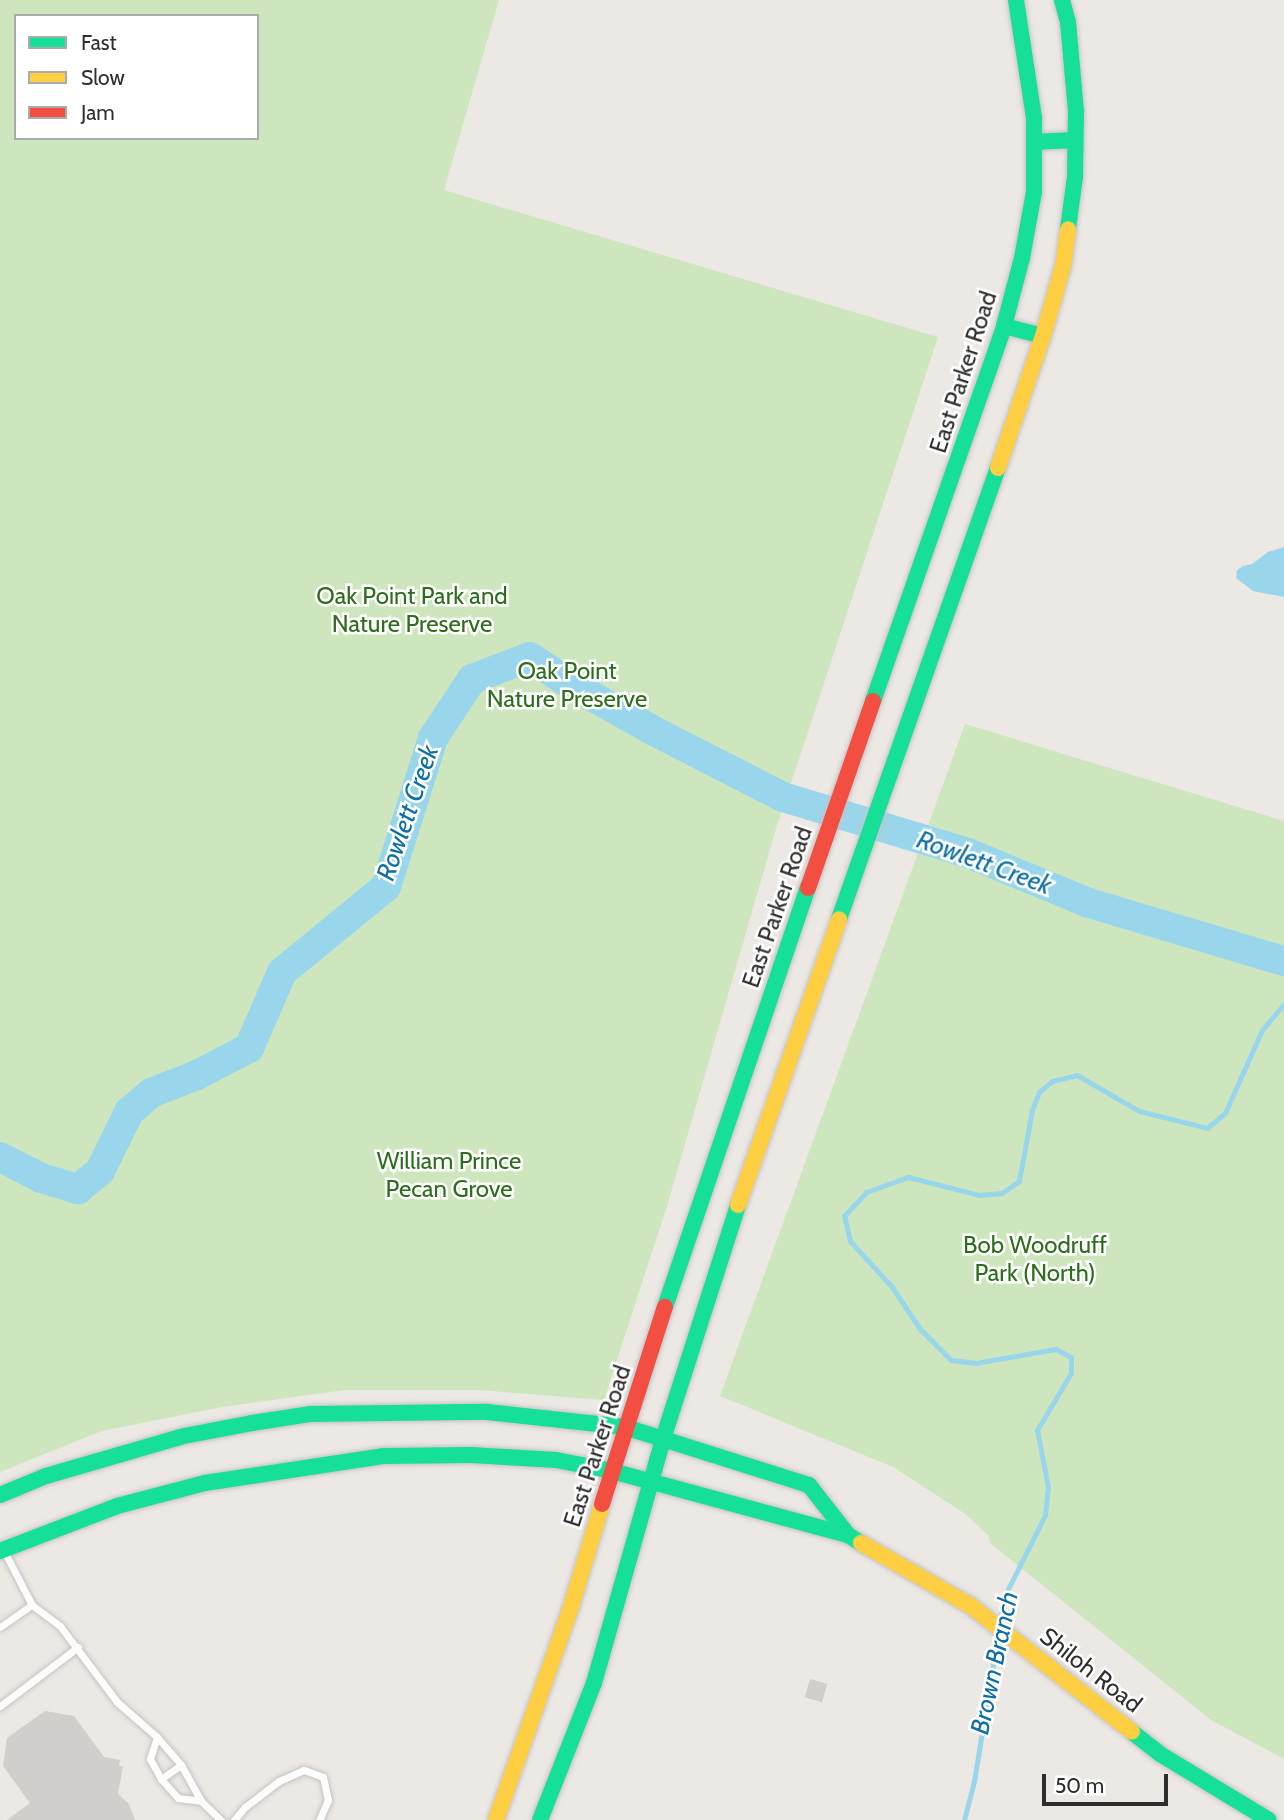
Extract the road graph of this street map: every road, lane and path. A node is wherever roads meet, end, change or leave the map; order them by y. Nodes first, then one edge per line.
1 (1016, 0) edge
2 (1062, 0) edge
3 (1075, 140) junction
4 (1034, 142) junction
5 (1004, 326) junction
6 (1043, 336) junction
7 (625, 1427) junction
8 (663, 1438) junction
9 (611, 1471) junction
10 (653, 1480) junction
11 (0, 1495) edge
12 (848, 1535) junction
13 (1, 1550) edge
14 (32, 1605) junction
15 (0, 1627) edge
16 (78, 1647) junction
17 (0, 1706) edge
18 (157, 1737) junction
19 (181, 1765) junction
20 (161, 1779) junction
21 (201, 1801) junction
22 (221, 1820) edge
23 (234, 1820) edge
24 (319, 1820) edge
25 (496, 1820) edge
26 (540, 1820) edge
27 (1269, 1820) edge

1 - 4 main road, East Parker Road
2 - 3 main road
3 - 4 main road
3 - 6 main road
4 - 5 main road, East Parker Road
5 - 6 main road
5 - 7 main road, East Parker Road
6 - 8 main road
7 - 8 main road, Shiloh Road
7 - 9 main road, East Parker Road
7 - 11 main road, Shiloh Road
8 - 10 main road
8 - 12 main road, Shiloh Road
9 - 10 main road, Shiloh Road
9 - 13 main road, Shiloh Road
9 - 25 main road, East Parker Road
10 - 12 main road, Shiloh Road
10 - 26 main road
12 - 27 main road, Shiloh Road
13 - 14 lane
14 - 15 lane
14 - 16 lane
16 - 17 lane
16 - 18 lane
18 - 19 lane
18 - 20 lane
19 - 20 lane
19 - 21 lane
20 - 21 lane
21 - 22 lane
23 - 24 lane

